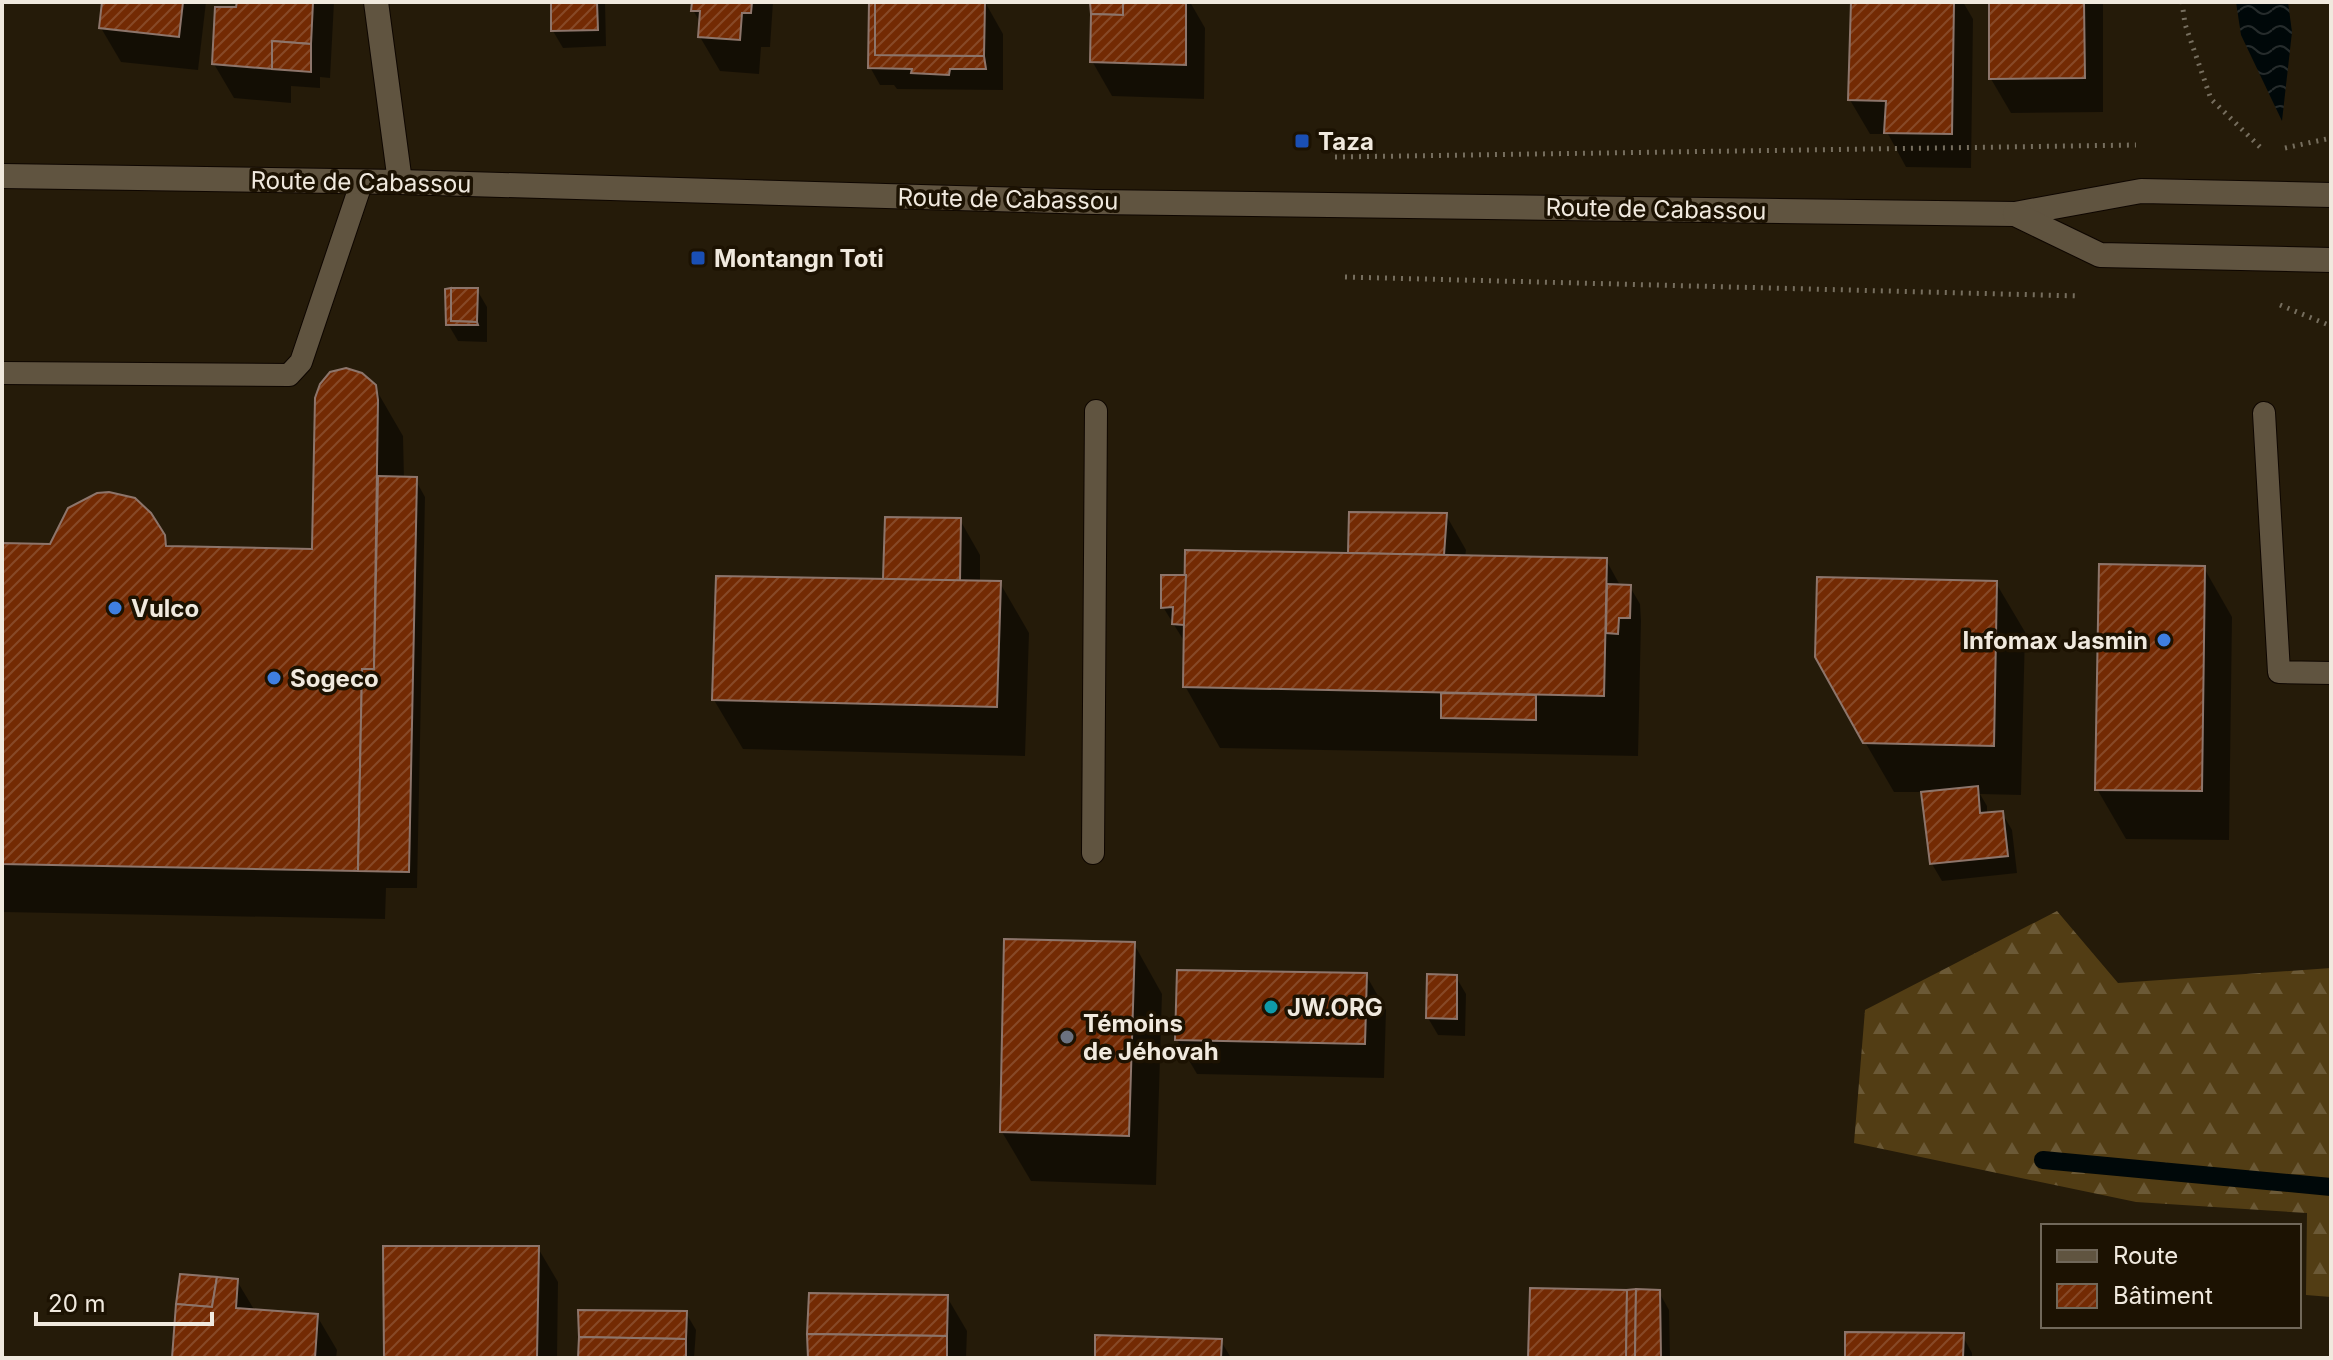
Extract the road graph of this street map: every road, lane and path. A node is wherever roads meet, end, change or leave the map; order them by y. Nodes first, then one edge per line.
1 (376, 2) edge
2 (2182, 2) edge
3 (2137, 145) dead end
4 (2265, 152) dead end
5 (1335, 157) dead end
6 (2, 176) edge
7 (362, 181) junction
8 (400, 182) junction
9 (2331, 195) edge
10 (2015, 214) junction
11 (2331, 260) edge
12 (1345, 277) dead end
13 (2087, 296) dead end
14 (2279, 304) dead end
15 (2331, 326) edge
16 (2, 373) edge
17 (1096, 411) dead end
18 (2264, 413) dead end
19 (2331, 673) edge
20 (1093, 853) dead end

1 - 8 main road
2 - 4 path
3 - 5 path
6 - 7 main road, Route de Cabassou
7 - 8 main road, Route de Cabassou
7 - 16 lane
8 - 10 main road, Route de Cabassou
9 - 10 main road, Route de Cabassou
10 - 11 main road, Route de Cabassou
12 - 13 path
14 - 15 path
17 - 20 lane
18 - 19 lane

